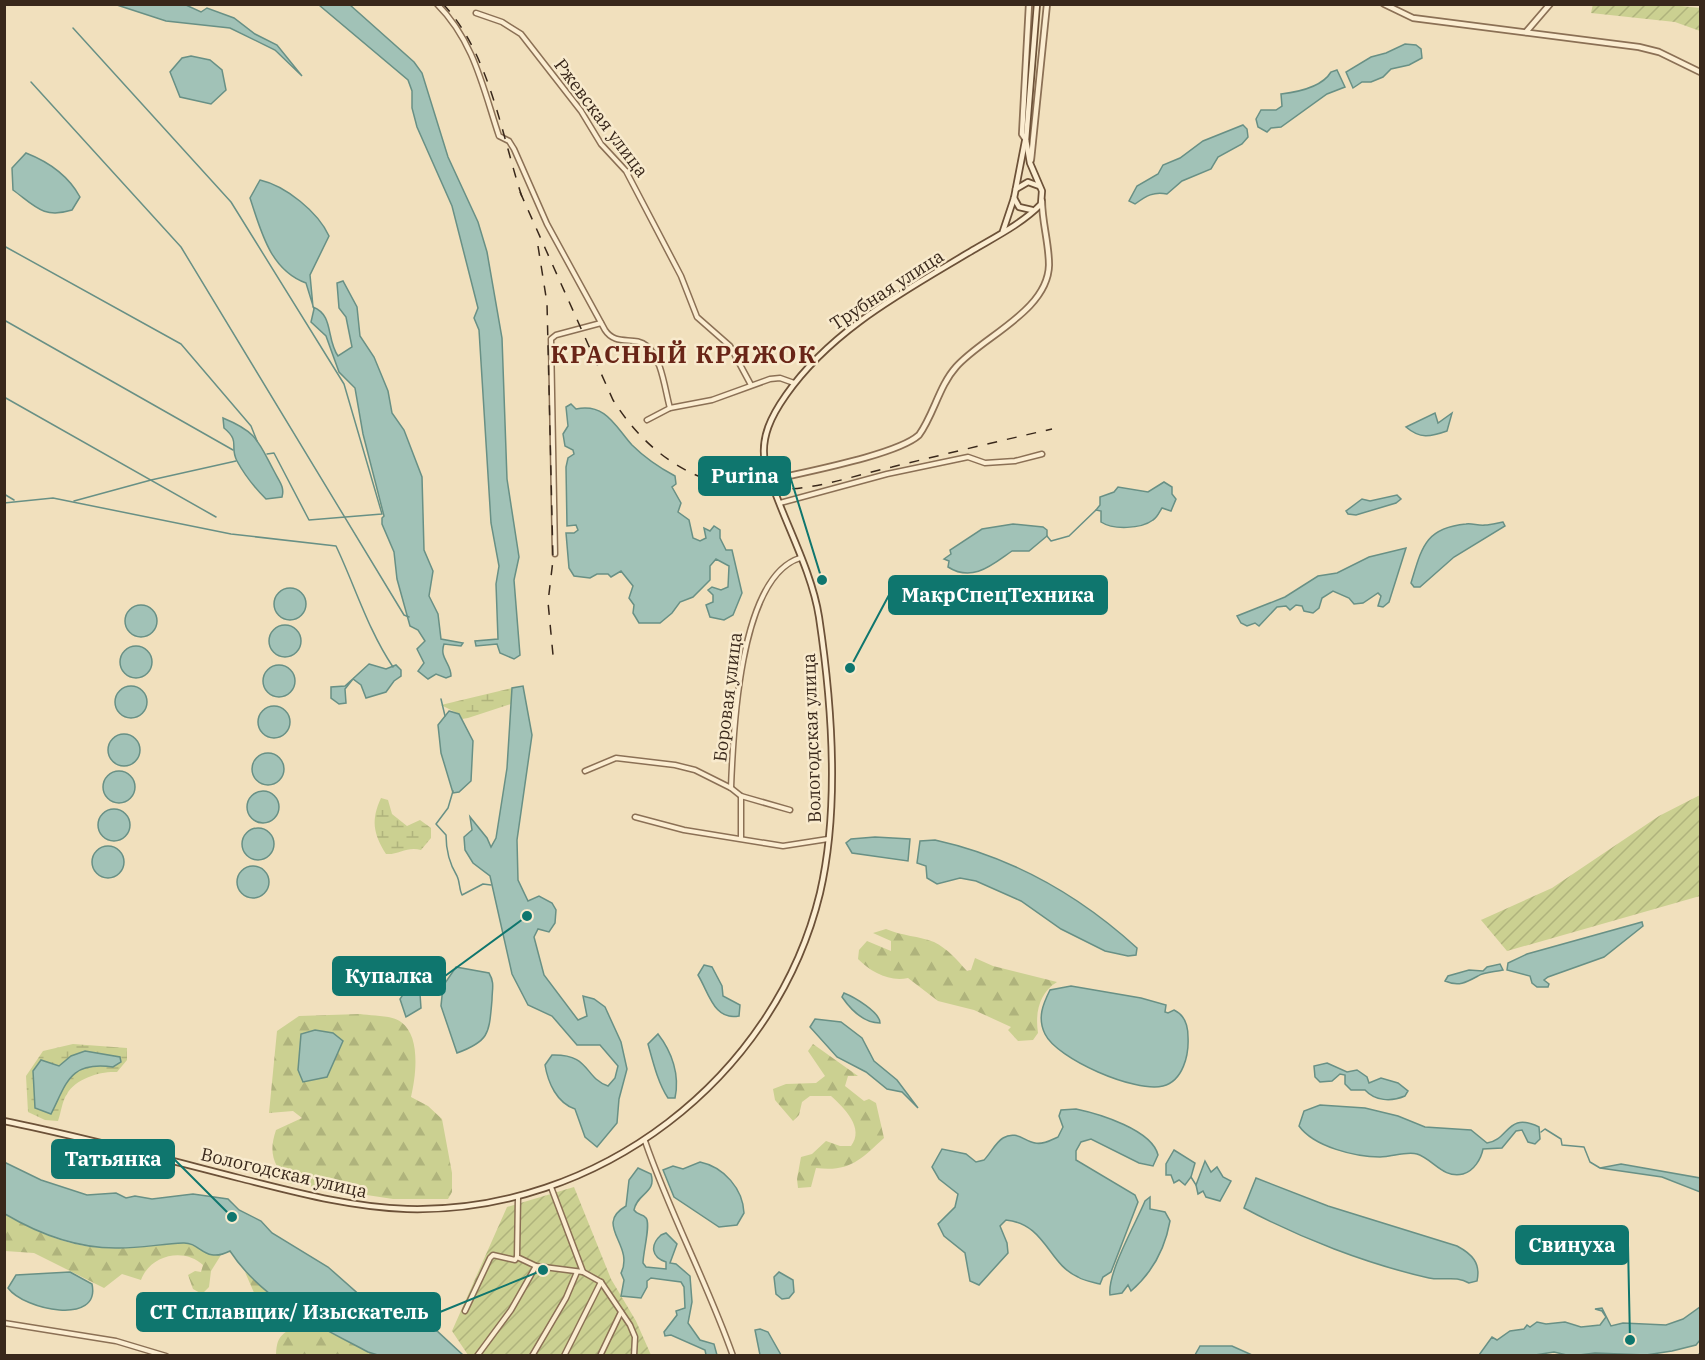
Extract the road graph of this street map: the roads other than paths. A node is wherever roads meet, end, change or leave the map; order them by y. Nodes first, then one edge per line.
1 (437, 4) edge
2 (1029, 4) edge
3 (1037, 4) edge
4 (1047, 4) edge
5 (1384, 4) edge
6 (1550, 4) edge
7 (476, 13) dead end
8 (1526, 32) junction
9 (1701, 72) edge
10 (1026, 140) junction
11 (1030, 163) junction
12 (1039, 186) junction
13 (1015, 190) junction
14 (1014, 198) junction
15 (1042, 201) junction
16 (1032, 210) junction
17 (1042, 222) junction
18 (1003, 231) junction
19 (601, 323) junction
20 (794, 383) junction
21 (751, 385) junction
22 (670, 408) junction
23 (647, 420) dead end
24 (1042, 454) dead end
25 (771, 480) junction
26 (780, 502) junction
27 (555, 554) dead end
28 (800, 558) junction
29 (585, 771) dead end
30 (731, 788) junction
31 (741, 796) junction
32 (790, 810) dead end
33 (635, 817) dead end
34 (741, 838) junction
35 (828, 839) junction
36 (4, 1121) edge
37 (645, 1141) junction
38 (551, 1187) junction
39 (518, 1197) junction
40 (517, 1257) junction
41 (536, 1266) junction
42 (577, 1272) junction
43 (583, 1272) junction
44 (601, 1282) junction
45 (465, 1311) dead end
46 (621, 1312) junction
47 (4, 1323) edge
48 (166, 1356) edge
49 (477, 1356) edge
50 (532, 1356) edge
51 (564, 1356) edge
52 (600, 1356) edge
53 (634, 1356) edge
54 (733, 1356) edge

1 - 19 street
2 - 10 main road
3 - 10 main road
4 - 11 main road
5 - 8 main road
6 - 8 main road
7 - 21 street, Ржевская улица
8 - 9 main road
10 - 11 main road
10 - 13 main road
11 - 12 main road
12 - 13 main road
12 - 15 main road
13 - 14 main road
14 - 16 main road
14 - 18 main road
15 - 16 main road
15 - 17 main road
16 - 17 main road
16 - 18 main road, Трубная улица
17 - 25 main road
18 - 20 main road, Трубная улица
19 - 22 street
19 - 27 street
20 - 21 street
20 - 25 main road, Трубная улица
21 - 22 street
22 - 23 street
24 - 26 street
25 - 26 main road, Вологодская улица
26 - 28 main road, Вологодская улица
28 - 30 street, Боровая улица
28 - 35 main road, Вологодская улица
29 - 30 street
30 - 31 street
31 - 32 street
31 - 34 street
33 - 34 street
34 - 35 street
35 - 37 main road, Вологодская улица
36 - 39 main road, Вологодская улица
37 - 38 main road, Вологодская улица
37 - 54 street
38 - 39 main road, Вологодская улица
38 - 43 street
39 - 40 street
40 - 41 street
40 - 45 street
41 - 42 street
41 - 49 street
42 - 43 street
42 - 50 street
43 - 44 street
44 - 46 street
44 - 51 street
46 - 52 street
46 - 53 street
47 - 48 street

